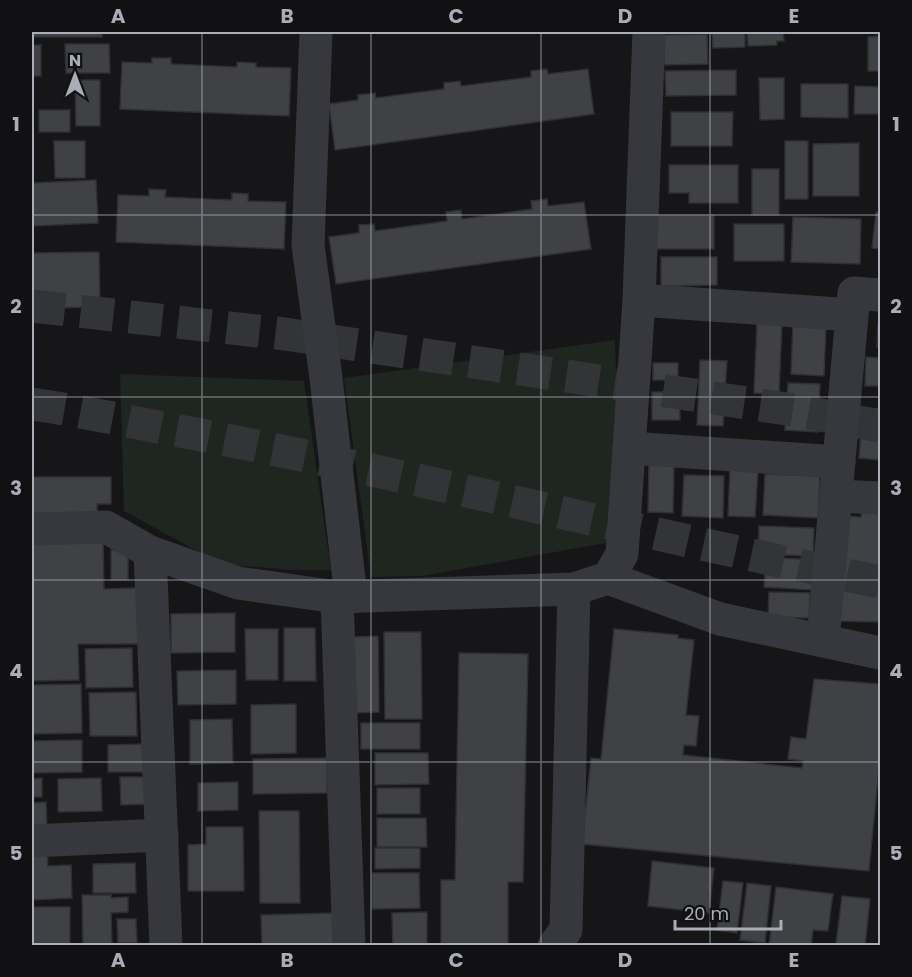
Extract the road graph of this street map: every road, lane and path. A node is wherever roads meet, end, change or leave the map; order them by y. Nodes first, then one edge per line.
1 (316, 32) edge
2 (649, 32) edge
3 (880, 295) edge
4 (639, 300) junction
5 (852, 315) junction
6 (629, 448) junction
7 (839, 462) junction
8 (836, 496) junction
9 (880, 498) edge
10 (32, 529) edge
11 (150, 552) junction
12 (608, 578) junction
13 (574, 589) junction
14 (344, 597) junction
15 (823, 640) junction
16 (880, 653) edge
17 (162, 835) junction
18 (32, 841) edge
19 (166, 945) edge
20 (349, 945) edge
21 (554, 945) edge

1 - 14 street
2 - 4 street
3 - 5 street
4 - 5 street
4 - 6 street
5 - 7 street
6 - 7 street
6 - 12 street
7 - 8 street
8 - 9 street
8 - 15 street
10 - 11 street
11 - 14 street
11 - 17 street
12 - 13 street
12 - 15 street
13 - 14 street
13 - 21 street
14 - 20 street
15 - 16 street
17 - 18 street
17 - 19 street

